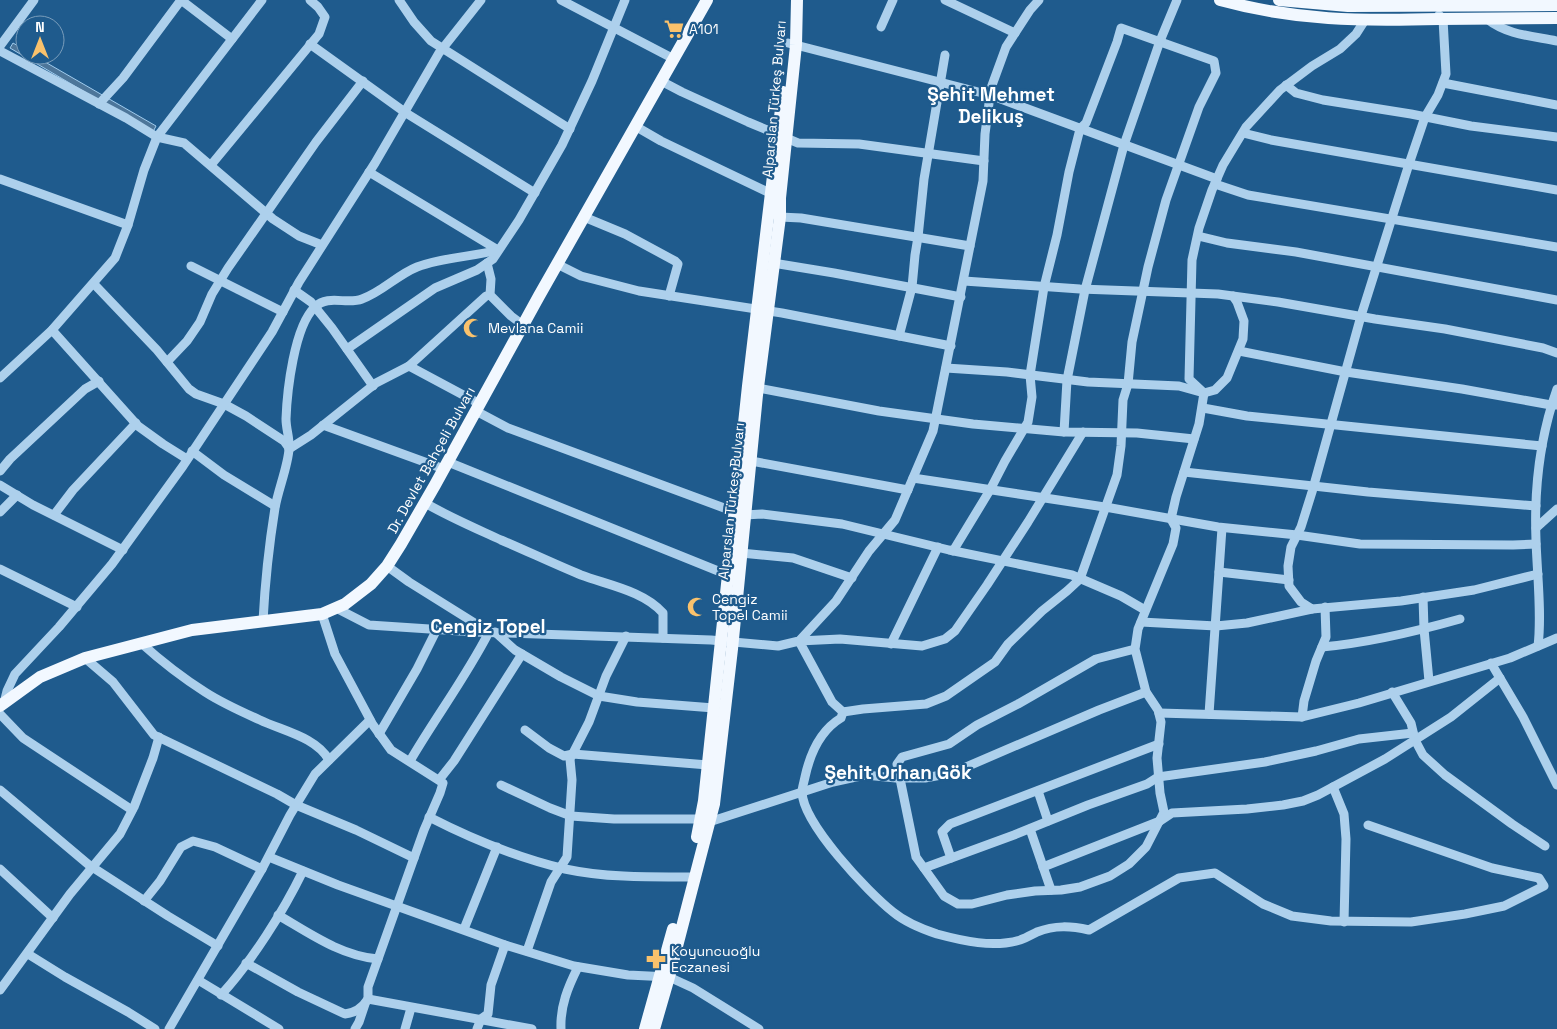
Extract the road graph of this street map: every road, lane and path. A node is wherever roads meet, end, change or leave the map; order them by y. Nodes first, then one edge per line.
1 (34, 0) edge
2 (181, 0) edge
3 (262, 0) edge
4 (310, 0) edge
5 (399, 0) edge
6 (481, 0) edge
7 (561, 0) edge
8 (625, 0) edge
9 (707, 0) edge
10 (789, 0) edge
11 (797, 0) edge
12 (893, 0) edge
13 (945, 0) edge
14 (1039, 0) edge
15 (1177, 0) edge
16 (1220, 0) edge
17 (1279, 0) edge
18 (1426, 3) edge
19 (1557, 5) edge
20 (1557, 18) edge
21 (1443, 19) junction
22 (1487, 19) junction
23 (1365, 20) junction
24 (881, 27) dead end
25 (613, 28) junction
26 (1015, 32) junction
27 (232, 39) junction
28 (1160, 41) junction
29 (1557, 41) edge
30 (310, 44) junction
31 (792, 44) junction
32 (0, 46) edge
33 (443, 48) junction
34 (0, 51) edge
35 (945, 55) dead end
36 (672, 58) junction
37 (661, 80) junction
38 (363, 82) junction
39 (941, 82) junction
40 (1442, 83) junction
41 (1286, 85) junction
42 (990, 95) junction
43 (100, 104) junction
44 (1557, 105) edge
45 (406, 113) junction
46 (1426, 117) junction
47 (635, 126) junction
48 (570, 129) junction
49 (1080, 129) junction
50 (1243, 133) junction
51 (783, 136) junction
52 (157, 137) junction
53 (1557, 137) edge
54 (1124, 145) junction
55 (928, 153) junction
56 (984, 161) junction
57 (1180, 164) junction
58 (1409, 164) junction
59 (211, 165) junction
60 (369, 172) junction
61 (0, 178) edge
62 (1216, 182) junction
63 (1557, 190) edge
64 (534, 193) junction
65 (776, 196) junction
66 (267, 213) junction
67 (584, 217) junction
68 (780, 217) junction
69 (1392, 220) junction
70 (128, 225) junction
71 (1198, 236) junction
72 (918, 237) junction
73 (322, 245) junction
74 (970, 246) junction
75 (1557, 247) edge
76 (498, 250) junction
77 (487, 262) junction
78 (773, 263) junction
79 (557, 264) junction
80 (191, 266) dead end
81 (1377, 267) junction
82 (221, 280) junction
83 (964, 281) junction
84 (94, 284) junction
85 (912, 287) junction
86 (1044, 287) junction
87 (294, 290) junction
88 (1085, 290) junction
89 (1144, 292) junction
90 (1192, 294) junction
91 (490, 295) junction
92 (669, 296) junction
93 (1233, 296) junction
94 (961, 297) junction
95 (1557, 300) edge
96 (315, 307) junction
97 (762, 310) junction
98 (283, 312) junction
99 (1361, 316) junction
100 (523, 325) junction
101 (52, 330) junction
102 (899, 336) junction
103 (951, 346) junction
104 (347, 349) junction
105 (1239, 351) junction
106 (1557, 353) edge
107 (167, 362) junction
108 (409, 366) junction
109 (946, 368) junction
110 (1346, 372) junction
111 (1030, 375) junction
112 (0, 378) edge
113 (1067, 380) junction
114 (99, 381) junction
115 (1128, 384) junction
116 (373, 386) junction
117 (753, 387) junction
118 (1557, 389) edge
119 (1204, 393) junction
120 (224, 404) junction
121 (1554, 405) edge
122 (478, 408) junction
123 (1203, 408) junction
124 (935, 420) junction
125 (136, 423) junction
126 (323, 425) junction
127 (1331, 425) junction
128 (1023, 428) junction
129 (1064, 432) junction
130 (1083, 432) junction
131 (1122, 433) junction
132 (1194, 439) junction
133 (1542, 446) junction
134 (289, 449) junction
135 (190, 455) junction
136 (746, 460) junction
137 (446, 465) junction
138 (0, 471) edge
139 (1184, 472) junction
140 (913, 478) junction
141 (0, 485) edge
142 (1314, 486) junction
143 (908, 490) junction
144 (990, 490) junction
145 (17, 495) junction
146 (1043, 499) junction
147 (425, 503) junction
148 (276, 506) junction
149 (1536, 506) junction
150 (1104, 507) junction
151 (1557, 509) edge
152 (0, 512) edge
153 (740, 514) junction
154 (54, 515) junction
155 (1171, 519) junction
156 (1222, 528) junction
157 (1536, 528) junction
158 (884, 534) junction
159 (1297, 535) junction
160 (1536, 544) junction
161 (938, 547) junction
162 (123, 550) junction
163 (953, 551) junction
164 (741, 553) junction
165 (1002, 560) junction
166 (387, 566) junction
167 (0, 569) edge
168 (1219, 572) junction
169 (1538, 574) junction
170 (734, 577) junction
171 (852, 578) junction
172 (1080, 579) junction
173 (1289, 580) junction
174 (1423, 597) junction
175 (77, 607) junction
176 (1325, 607) junction
177 (336, 608) junction
178 (1312, 609) junction
179 (1145, 610) junction
180 (322, 614) junction
181 (1460, 619) dead end
182 (263, 620) junction
183 (1141, 622) junction
184 (1216, 626) junction
185 (437, 629) junction
186 (1424, 629) junction
187 (492, 632) junction
188 (626, 636) junction
189 (663, 638) junction
190 (1557, 638) edge
191 (727, 641) junction
192 (799, 641) junction
193 (141, 643) junction
194 (891, 644) junction
195 (1538, 646) junction
196 (1135, 648) junction
197 (1322, 648) junction
198 (522, 654) junction
199 (85, 658) junction
200 (1491, 663) junction
201 (1500, 678) junction
202 (1429, 681) junction
203 (1146, 692) junction
204 (1392, 692) junction
205 (598, 696) junction
206 (1, 705) edge
207 (714, 708) junction
208 (843, 712) junction
209 (1159, 713) junction
210 (1210, 714) junction
211 (1302, 717) junction
212 (370, 720) junction
213 (525, 730) dead end
214 (379, 734) junction
215 (1414, 736) junction
216 (158, 737) junction
217 (1159, 744) junction
218 (573, 754) junction
219 (329, 760) junction
220 (410, 761) junction
221 (708, 766) junction
222 (1158, 777) junction
223 (900, 778) junction
224 (439, 780) junction
225 (501, 784) dead end
226 (1557, 786) edge
227 (1333, 787) junction
228 (0, 790) edge
229 (1038, 790) junction
230 (802, 793) junction
231 (296, 805) junction
232 (132, 810) junction
233 (571, 816) junction
234 (429, 818) junction
235 (705, 821) junction
236 (1048, 821) junction
237 (1160, 821) junction
238 (1368, 825) dead end
239 (1030, 829) junction
240 (1545, 846) dead end
241 (497, 848) junction
242 (269, 856) junction
243 (414, 858) junction
244 (951, 858) junction
245 (92, 867) junction
246 (1043, 867) junction
247 (560, 868) junction
248 (924, 868) junction
249 (0, 870) edge
250 (262, 870) junction
251 (303, 871) junction
252 (691, 877) junction
253 (1051, 890) junction
254 (144, 901) junction
255 (398, 906) junction
256 (278, 915) junction
257 (53, 918) junction
258 (1344, 922) junction
259 (464, 929) junction
260 (505, 945) junction
261 (218, 946) junction
262 (527, 951) junction
263 (28, 954) junction
264 (378, 959) junction
265 (246, 963) junction
266 (578, 967) junction
267 (665, 977) junction
268 (198, 980) junction
269 (0, 990) edge
270 (221, 995) junction
271 (366, 1001) junction
272 (411, 1008) junction
273 (481, 1019) junction
274 (262, 1024) edge
275 (155, 1029) edge
276 (169, 1029) edge
277 (279, 1029) edge
278 (355, 1029) edge
279 (405, 1029) edge
280 (477, 1029) edge
281 (532, 1029) edge
282 (561, 1029) edge
283 (645, 1029) edge
284 (653, 1029) edge
285 (759, 1029) edge

1 - 32 street
2 - 27 street
2 - 43 street
3 - 27 street
4 - 30 street
5 - 33 street
6 - 33 street
7 - 25 street
8 - 25 street
9 - 36 main road, Dr. Devlet Bahçeli Bulvarı
10 - 31 main road, Alparslan Türkeş Bulvarı
11 - 31 main road, Alparslan Türkeş Bulvarı
12 - 24 street
13 - 26 street
14 - 26 street
15 - 28 street
16 - 23 main road
17 - 18 main road
18 - 19 main road
18 - 21 street
20 - 22 main road
21 - 22 main road
21 - 23 main road
21 - 40 street
22 - 29 street
23 - 41 street
25 - 36 street
25 - 48 street
26 - 42 street
27 - 52 street
28 - 49 street
28 - 54 street
28 - 57 street
30 - 38 street
30 - 59 street
31 - 39 street
31 - 51 main road, Alparslan Türkeş Bulvarı
33 - 45 street
33 - 48 street
34 - 43 street
35 - 39 street
36 - 37 main road, Dr. Devlet Bahçeli Bulvarı
37 - 47 main road, Dr. Devlet Bahçeli Bulvarı
37 - 51 street
38 - 45 street
38 - 66 street
39 - 42 street
39 - 55 street
40 - 44 street
40 - 46 street
41 - 46 street
41 - 50 street
42 - 49 street
42 - 56 street
43 - 52 street
45 - 60 street
45 - 64 street
46 - 53 street
46 - 58 street
47 - 65 street
47 - 67 main road, Dr. Devlet Bahçeli Bulvarı
48 - 64 street
49 - 54 street
49 - 86 street
50 - 58 street
50 - 62 street
51 - 55 street
51 - 65 main road, Alparslan Türkeş Bulvarı
52 - 59 street
52 - 70 street
54 - 57 street
54 - 88 street
55 - 56 street
55 - 72 street
56 - 74 street
57 - 62 street
57 - 89 street
58 - 63 street
58 - 69 street
59 - 66 street
60 - 73 street
60 - 76 street
61 - 70 street
62 - 69 street
62 - 71 street
64 - 76 street
65 - 68 main road, Alparslan Türkeş Bulvarı
65 - 97 main road, Alparslan Türkeş Bulvarı
66 - 73 street
66 - 82 street
67 - 79 main road, Dr. Devlet Bahçeli Bulvarı
67 - 92 street
68 - 72 street
68 - 78 main road, Alparslan Türkeş Bulvarı
69 - 75 street
69 - 81 street
70 - 84 street
71 - 81 street
71 - 90 street
72 - 74 street
72 - 85 street
73 - 87 street
74 - 83 street
76 - 77 street
76 - 96 street
77 - 91 street
77 - 104 street
78 - 85 street
78 - 97 main road, Alparslan Türkeş Bulvarı
79 - 92 street
79 - 100 main road, Dr. Devlet Bahçeli Bulvarı
80 - 82 street
81 - 95 street
81 - 99 street
82 - 98 street
82 - 107 street
83 - 86 street
83 - 94 street
84 - 101 street
84 - 107 street
85 - 94 street
85 - 102 street
86 - 88 street
86 - 111 street
87 - 96 street
87 - 98 street
88 - 89 street
88 - 113 street
89 - 90 street
89 - 115 street
90 - 93 street
90 - 119 street
91 - 100 street
91 - 108 street
92 - 97 street
93 - 99 street
93 - 105 street
94 - 103 street
96 - 104 street
96 - 134 street
97 - 102 street
97 - 117 main road, Alparslan Türkeş Bulvarı
98 - 120 street
99 - 106 street
99 - 110 street
100 - 122 main road, Dr. Devlet Bahçeli Bulvarı
101 - 112 street
101 - 114 street
102 - 103 street
103 - 109 street
104 - 116 street
105 - 110 street
105 - 119 street
107 - 120 street
108 - 116 street
108 - 122 street
109 - 111 street
109 - 124 street
110 - 121 street
110 - 127 street
111 - 113 street
111 - 128 street
113 - 115 street
113 - 129 street
114 - 125 street
114 - 138 street
115 - 119 street
115 - 131 street
116 - 126 street
117 - 124 street
117 - 136 main road, Alparslan Türkeş Bulvarı
118 - 121 street
119 - 123 street
120 - 134 street
120 - 135 street
121 - 133 street
122 - 137 main road, Dr. Devlet Bahçeli Bulvarı
122 - 153 street
123 - 127 street
123 - 132 street
124 - 128 street
124 - 140 street
125 - 135 street
125 - 154 street
126 - 134 street
126 - 137 street
127 - 133 street
127 - 142 street
128 - 129 street
128 - 144 street
129 - 130 street
130 - 131 street
130 - 146 street
131 - 132 street
131 - 150 street
132 - 139 street
133 - 149 street
134 - 148 street
135 - 148 street
135 - 162 street
136 - 143 street
136 - 153 main road, Alparslan Türkeş Bulvarı
137 - 147 main road, Dr. Devlet Bahçeli Bulvarı
137 - 170 street
139 - 142 street
139 - 155 street
140 - 143 street
140 - 144 street
141 - 145 street
142 - 149 street
142 - 159 street
143 - 158 street
144 - 146 street
144 - 163 street
145 - 152 street
145 - 154 street
146 - 150 street
146 - 165 street
147 - 166 main road, Dr. Devlet Bahçeli Bulvarı
147 - 189 street
148 - 182 street
149 - 157 street
150 - 155 street
150 - 172 street
151 - 157 street
153 - 158 street
153 - 164 main road, Alparslan Türkeş Bulvarı
153 - 170 main road, Alparslan Türkeş Bulvarı
154 - 162 street
155 - 156 street
155 - 179 street
156 - 159 street
156 - 168 street
157 - 160 street
158 - 161 street
158 - 171 street
159 - 160 street
159 - 173 street
160 - 169 street
161 - 163 street
161 - 194 street
162 - 175 street
163 - 165 street
164 - 170 main road, Alparslan Türkeş Bulvarı
164 - 171 street
165 - 172 street
165 - 194 street
166 - 177 main road, Dr. Devlet Bahçeli Bulvarı
166 - 187 street
167 - 175 street
168 - 173 street
168 - 184 street
169 - 174 street
169 - 195 street
170 - 191 main road, Alparslan Türkeş Bulvarı
171 - 192 street
172 - 179 street
172 - 208 street
173 - 178 street
174 - 176 street
174 - 186 street
175 - 206 street
176 - 178 street
176 - 197 street
177 - 180 main road, Dr. Devlet Bahçeli Bulvarı
177 - 185 street
178 - 184 street
179 - 183 street
180 - 182 main road, Dr. Devlet Bahçeli Bulvarı
180 - 212 street
181 - 186 street
182 - 193 main road, Dr. Devlet Bahçeli Bulvarı
183 - 184 street
183 - 196 street
184 - 210 street
185 - 187 street
185 - 214 street
186 - 197 street
186 - 202 street
187 - 188 street
187 - 198 street
187 - 220 street
188 - 189 street
188 - 205 street
189 - 191 street
190 - 195 street
191 - 192 street
191 - 207 main road, Alparslan Türkeş Bulvarı
191 - 235 main road, Alparslan Türkeş Bulvarı
192 - 194 street
192 - 208 street
193 - 199 main road, Dr. Devlet Bahçeli Bulvarı
193 - 219 street
195 - 200 street
196 - 203 street
196 - 223 street
197 - 211 street
198 - 205 street
198 - 224 street
199 - 206 main road, Dr. Devlet Bahçeli Bulvarı
199 - 216 street
200 - 201 street
200 - 202 street
201 - 215 street
201 - 226 street
202 - 204 street
203 - 209 street
203 - 223 street
204 - 211 street
204 - 215 street
205 - 207 street
205 - 218 street
206 - 232 street
207 - 221 main road, Alparslan Türkeş Bulvarı
208 - 230 street
209 - 210 street
209 - 217 street
210 - 211 street
212 - 214 street
212 - 219 street
213 - 218 street
214 - 220 street
215 - 222 street
215 - 227 street
215 - 240 street
216 - 231 street
216 - 232 street
217 - 222 street
217 - 229 street
218 - 221 street
218 - 233 street
219 - 231 street
220 - 224 street
221 - 235 main road, Alparslan Türkeş Bulvarı
222 - 236 street
222 - 237 street
223 - 230 street
223 - 248 street
224 - 234 street
225 - 233 street
227 - 237 street
227 - 258 street
228 - 245 street
229 - 236 street
229 - 244 street
230 - 235 street
230 - 258 street
231 - 242 street
231 - 243 street
232 - 245 street
233 - 235 street
233 - 247 street
234 - 241 street
234 - 243 street
235 - 252 main road, Alparslan Türkeş Bulvarı
236 - 239 street
237 - 246 street
237 - 253 street
238 - 258 street
239 - 244 street
239 - 246 street
241 - 247 street
241 - 259 street
242 - 250 street
242 - 251 street
243 - 255 street
244 - 248 street
245 - 254 street
245 - 257 street
246 - 253 street
247 - 252 street
247 - 262 street
248 - 253 street
249 - 257 street
250 - 254 street
250 - 261 street
251 - 255 street
251 - 256 street
252 - 267 main road, Alparslan Türkeş Bulvarı
254 - 261 street
255 - 259 street
255 - 264 street
256 - 264 street
256 - 265 street
257 - 263 street
259 - 260 street
260 - 262 street
260 - 273 street
261 - 268 street
262 - 266 street
263 - 269 street
263 - 275 street
264 - 271 street
265 - 270 street
265 - 271 street
266 - 267 street
266 - 282 street
267 - 283 main road, Alparslan Türkeş Bulvarı
267 - 284 main road, Alparslan Türkeş Bulvarı
267 - 285 street
268 - 270 street
268 - 276 street
270 - 274 street
271 - 272 street
271 - 278 street
272 - 273 street
272 - 279 street
273 - 280 street
273 - 281 street
274 - 277 street

